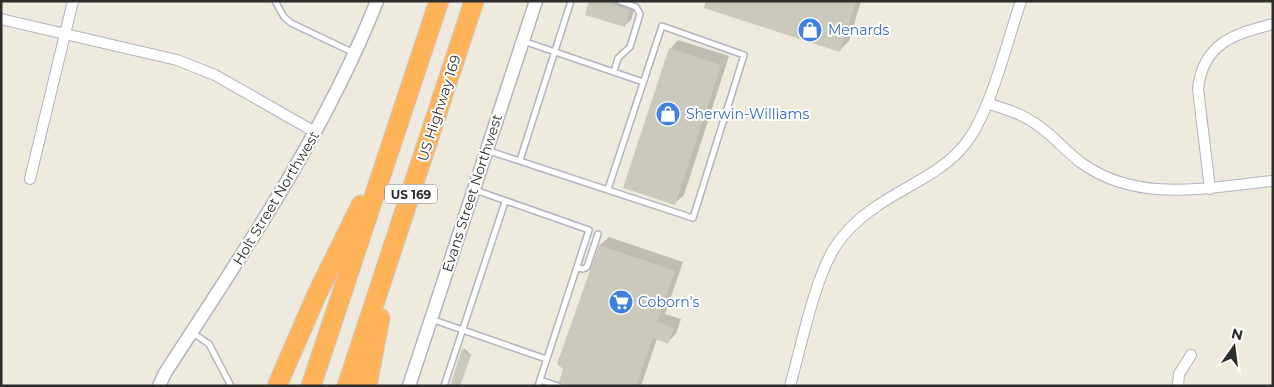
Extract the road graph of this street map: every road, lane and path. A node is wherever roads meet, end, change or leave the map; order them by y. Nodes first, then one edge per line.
1 (73, 1) edge
2 (274, 1) edge
3 (377, 1) edge
4 (439, 1) edge
5 (474, 1) edge
6 (536, 1) edge
7 (571, 1) edge
8 (620, 1) edge
9 (1021, 1) edge
10 (1, 19) edge
11 (1273, 24) edge
12 (65, 34) junction
13 (523, 41) junction
14 (556, 52) junction
15 (355, 54) junction
16 (614, 72) junction
17 (643, 82) junction
18 (987, 103) junction
19 (315, 132) junction
20 (392, 143) junction
21 (486, 150) junction
22 (520, 160) junction
23 (30, 179) dead end
24 (1273, 181) edge
25 (474, 189) junction
26 (608, 189) junction
27 (1210, 189) junction
28 (505, 202) junction
29 (598, 234) dead end
30 (390, 255) junction
31 (576, 268) junction
32 (431, 319) junction
33 (463, 330) junction
34 (191, 332) junction
35 (1191, 355) dead end
36 (546, 359) junction
37 (539, 383) edge
38 (159, 386) edge
39 (231, 386) edge
40 (278, 386) edge
41 (312, 386) edge
42 (347, 386) edge
43 (367, 386) edge
44 (409, 386) edge
45 (444, 386) edge
46 (558, 386) edge
47 (790, 386) edge
48 (1178, 386) edge

1 - 12 street
2 - 15 lane
3 - 15 street, Holt Street Northwest
4 - 20 highway, US 169
5 - 30 highway, US Highway 169 / US 169
6 - 13 street, Evans Street Northwest
7 - 14 lane
8 - 16 lane
9 - 18 street
10 - 12 street
11 - 27 street
12 - 19 street
12 - 23 street
13 - 14 lane
13 - 21 street, Evans Street Northwest
14 - 16 lane
14 - 22 lane
15 - 19 street, Holt Street Northwest
16 - 17 lane
17 - 26 lane
17 - 26 lane
18 - 27 street
18 - 47 street
19 - 34 street, Holt Street Northwest
20 - 40 highway
20 - 41 highway, US 169
21 - 22 lane
21 - 25 street, Evans Street Northwest
22 - 26 lane
24 - 27 street
25 - 28 lane
25 - 32 street, Evans Street Northwest
28 - 31 lane
28 - 33 lane
29 - 31 lane
30 - 42 highway, US Highway 169 / US 169
30 - 43 highway
31 - 36 lane
32 - 33 lane
32 - 44 street, Evans Street Northwest
33 - 36 lane
33 - 45 lane
34 - 38 street, Holt Street Northwest
34 - 39 lane
35 - 48 street
36 - 37 lane
37 - 46 lane

